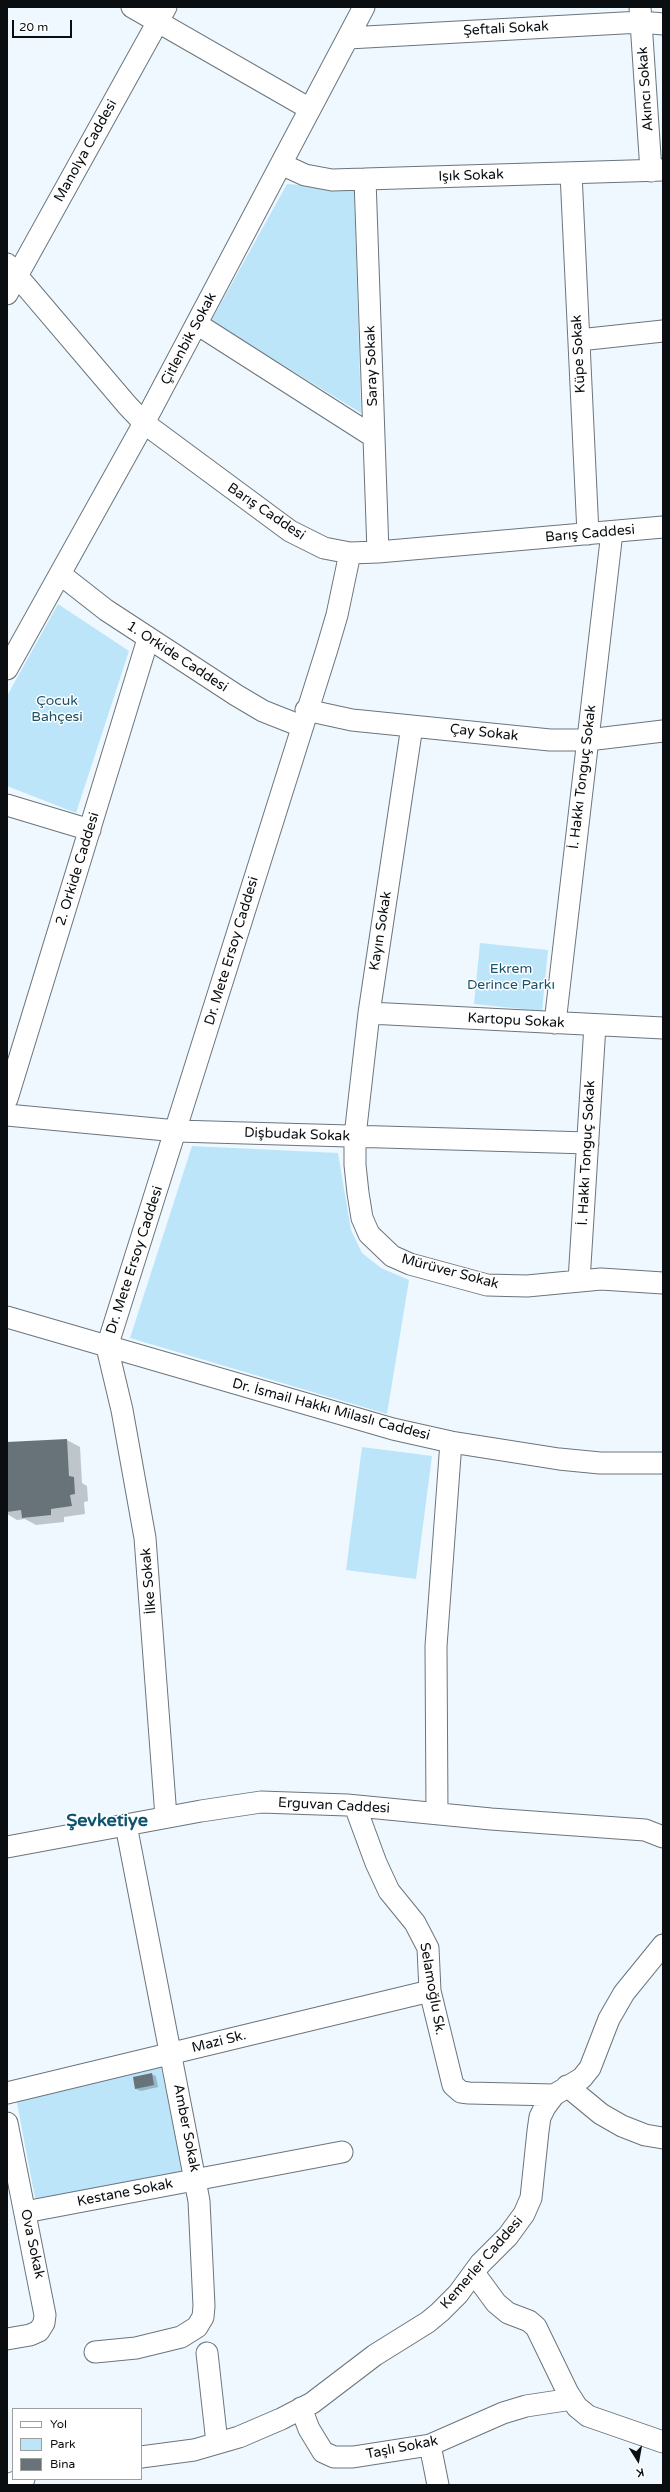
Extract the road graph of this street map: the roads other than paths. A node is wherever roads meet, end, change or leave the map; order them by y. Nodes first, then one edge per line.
1 (132, 7) edge
2 (364, 7) edge
3 (162, 14) edge
4 (641, 14) edge
5 (663, 24) edge
6 (348, 38) junction
7 (310, 109) junction
8 (281, 164) junction
9 (657, 171) edge
10 (571, 173) junction
11 (365, 179) junction
12 (12, 270) edge
13 (7, 294) edge
14 (197, 324) junction
15 (663, 331) edge
16 (579, 340) junction
17 (144, 423) junction
18 (374, 437) junction
19 (663, 527) edge
20 (612, 532) junction
21 (588, 534) junction
22 (378, 552) junction
23 (350, 553) junction
24 (60, 574) junction
25 (148, 639) junction
26 (7, 669) edge
27 (304, 718) junction
28 (412, 726) junction
29 (663, 731) edge
30 (588, 740) junction
31 (7, 805) edge
32 (90, 830) junction
33 (369, 1013) junction
34 (555, 1023) junction
35 (595, 1025) junction
36 (663, 1028) edge
37 (7, 1099) edge
38 (7, 1115) edge
39 (176, 1131) junction
40 (355, 1136) junction
41 (588, 1143) junction
42 (579, 1281) junction
43 (663, 1283) edge
44 (7, 1317) edge
45 (107, 1347) junction
46 (451, 1442) junction
47 (663, 1464) edge
48 (355, 1806) junction
49 (437, 1813) junction
50 (166, 1818) junction
51 (126, 1825) junction
52 (663, 1837) edge
53 (7, 1847) edge
54 (663, 1945) edge
55 (430, 1991) junction
56 (171, 2053) junction
57 (561, 2091) junction
58 (7, 2093) edge
59 (8, 2133) edge
60 (663, 2138) edge
61 (342, 2152) dead end
62 (196, 2180) junction
63 (25, 2212) junction
64 (474, 2273) junction
65 (7, 2339) edge
66 (95, 2352) dead end
67 (207, 2353) dead end
68 (572, 2399) junction
69 (301, 2408) junction
70 (663, 2442) edge
71 (217, 2443) junction
72 (430, 2445) junction
73 (142, 2457) edge
74 (21, 2480) edge
75 (7, 2485) edge
76 (438, 2485) edge

1 - 3 street
2 - 6 street, Çitlenbik Sokak
3 - 7 street
3 - 12 street, Manolya Caddesi
4 - 5 street, Şeftali Sokak
4 - 6 street, Şeftali Sokak
4 - 9 street, Akıncı Sokak
6 - 7 street, Çitlenbik Sokak
7 - 8 street, Çitlenbik Sokak
8 - 11 street, Işık Sokak
8 - 14 street, Çitlenbik Sokak
9 - 10 street, Işık Sokak
10 - 11 street, Işık Sokak
10 - 16 street, Küpe Sokak
11 - 18 street, Saray Sokak
12 - 13 street, Manolya Caddesi
12 - 17 street, Barış Caddesi
14 - 17 street, Çitlenbik Sokak
14 - 18 street
15 - 16 street
16 - 21 street, Küpe Sokak
17 - 23 street, Barış Caddesi
17 - 24 street, Çitlenbik Sokak
18 - 22 street, Saray Sokak
19 - 20 street, Barış Caddesi
20 - 21 street, Barış Caddesi
20 - 30 street, İ. Hakkı Tonguç Sokak
21 - 22 street, Barış Caddesi
22 - 23 street, Barış Caddesi
23 - 27 street, Dr. Mete Ersoy Caddesi
24 - 25 street, 1. Orkide Caddesi
24 - 26 street, Çitlenbik Sokak
25 - 27 street, 1. Orkide Caddesi
25 - 32 street, 2. Orkide Caddesi
27 - 28 street, Çay Sokak
27 - 39 street, Dr. Mete Ersoy Caddesi
28 - 30 street, Çay Sokak
28 - 33 street, Kayın Sokak
29 - 30 street, Çay Sokak
30 - 34 street, İ. Hakkı Tonguç Sokak
31 - 32 street
32 - 37 street, 2. Orkide Caddesi
33 - 34 street, Kartopu Sokak
33 - 40 street, Kayın Sokak
34 - 35 street, Kartopu Sokak
35 - 36 street, Kartopu Sokak
35 - 41 street, İ. Hakkı Tonguç Sokak
38 - 39 street, Dişbudak Sokak
39 - 40 street, Dişbudak Sokak
39 - 45 street, Dr. Mete Ersoy Caddesi
40 - 41 street, Dişbudak Sokak
40 - 42 street, Mürüver Sokak
41 - 42 street, İ. Hakkı Tonguç Sokak
42 - 43 street, Mürüver Sokak
44 - 45 street, Dr. İsmail Hakkı Milaslı Caddesi
45 - 46 street, Dr. İsmail Hakkı Milaslı Caddesi
45 - 50 street, İlke Sokak
46 - 47 street, Dr. İsmail Hakkı Milaslı Caddesi
46 - 49 street
48 - 49 street, Erguvan Caddesi
48 - 50 street, Erguvan Caddesi
48 - 55 street, Selamoğlu Sk.
49 - 52 street, Erguvan Caddesi
50 - 51 street, Erguvan Caddesi
51 - 53 street, Erguvan Caddesi
51 - 56 street, Amber Sokak
54 - 57 street, Kemerler Caddesi
55 - 56 street, Mazi Sk.
55 - 57 street, Selamoğlu Sk.
56 - 58 street, Mazi Sk.
56 - 62 street, Amber Sokak
57 - 60 street
57 - 64 street, Kemerler Caddesi
59 - 63 street, Ova Sokak
61 - 62 street, Kestane Sokak
62 - 63 street, Kestane Sokak
62 - 66 street, Amber Sokak
63 - 65 street, Ova Sokak
64 - 68 street
64 - 69 street, Kemerler Caddesi
67 - 71 street
68 - 70 street
68 - 72 street, Taşlı Sokak
69 - 71 street, Kemerler Caddesi
69 - 72 street, Taşlı Sokak
71 - 73 street, Kemerler Caddesi
72 - 76 street
74 - 75 street

